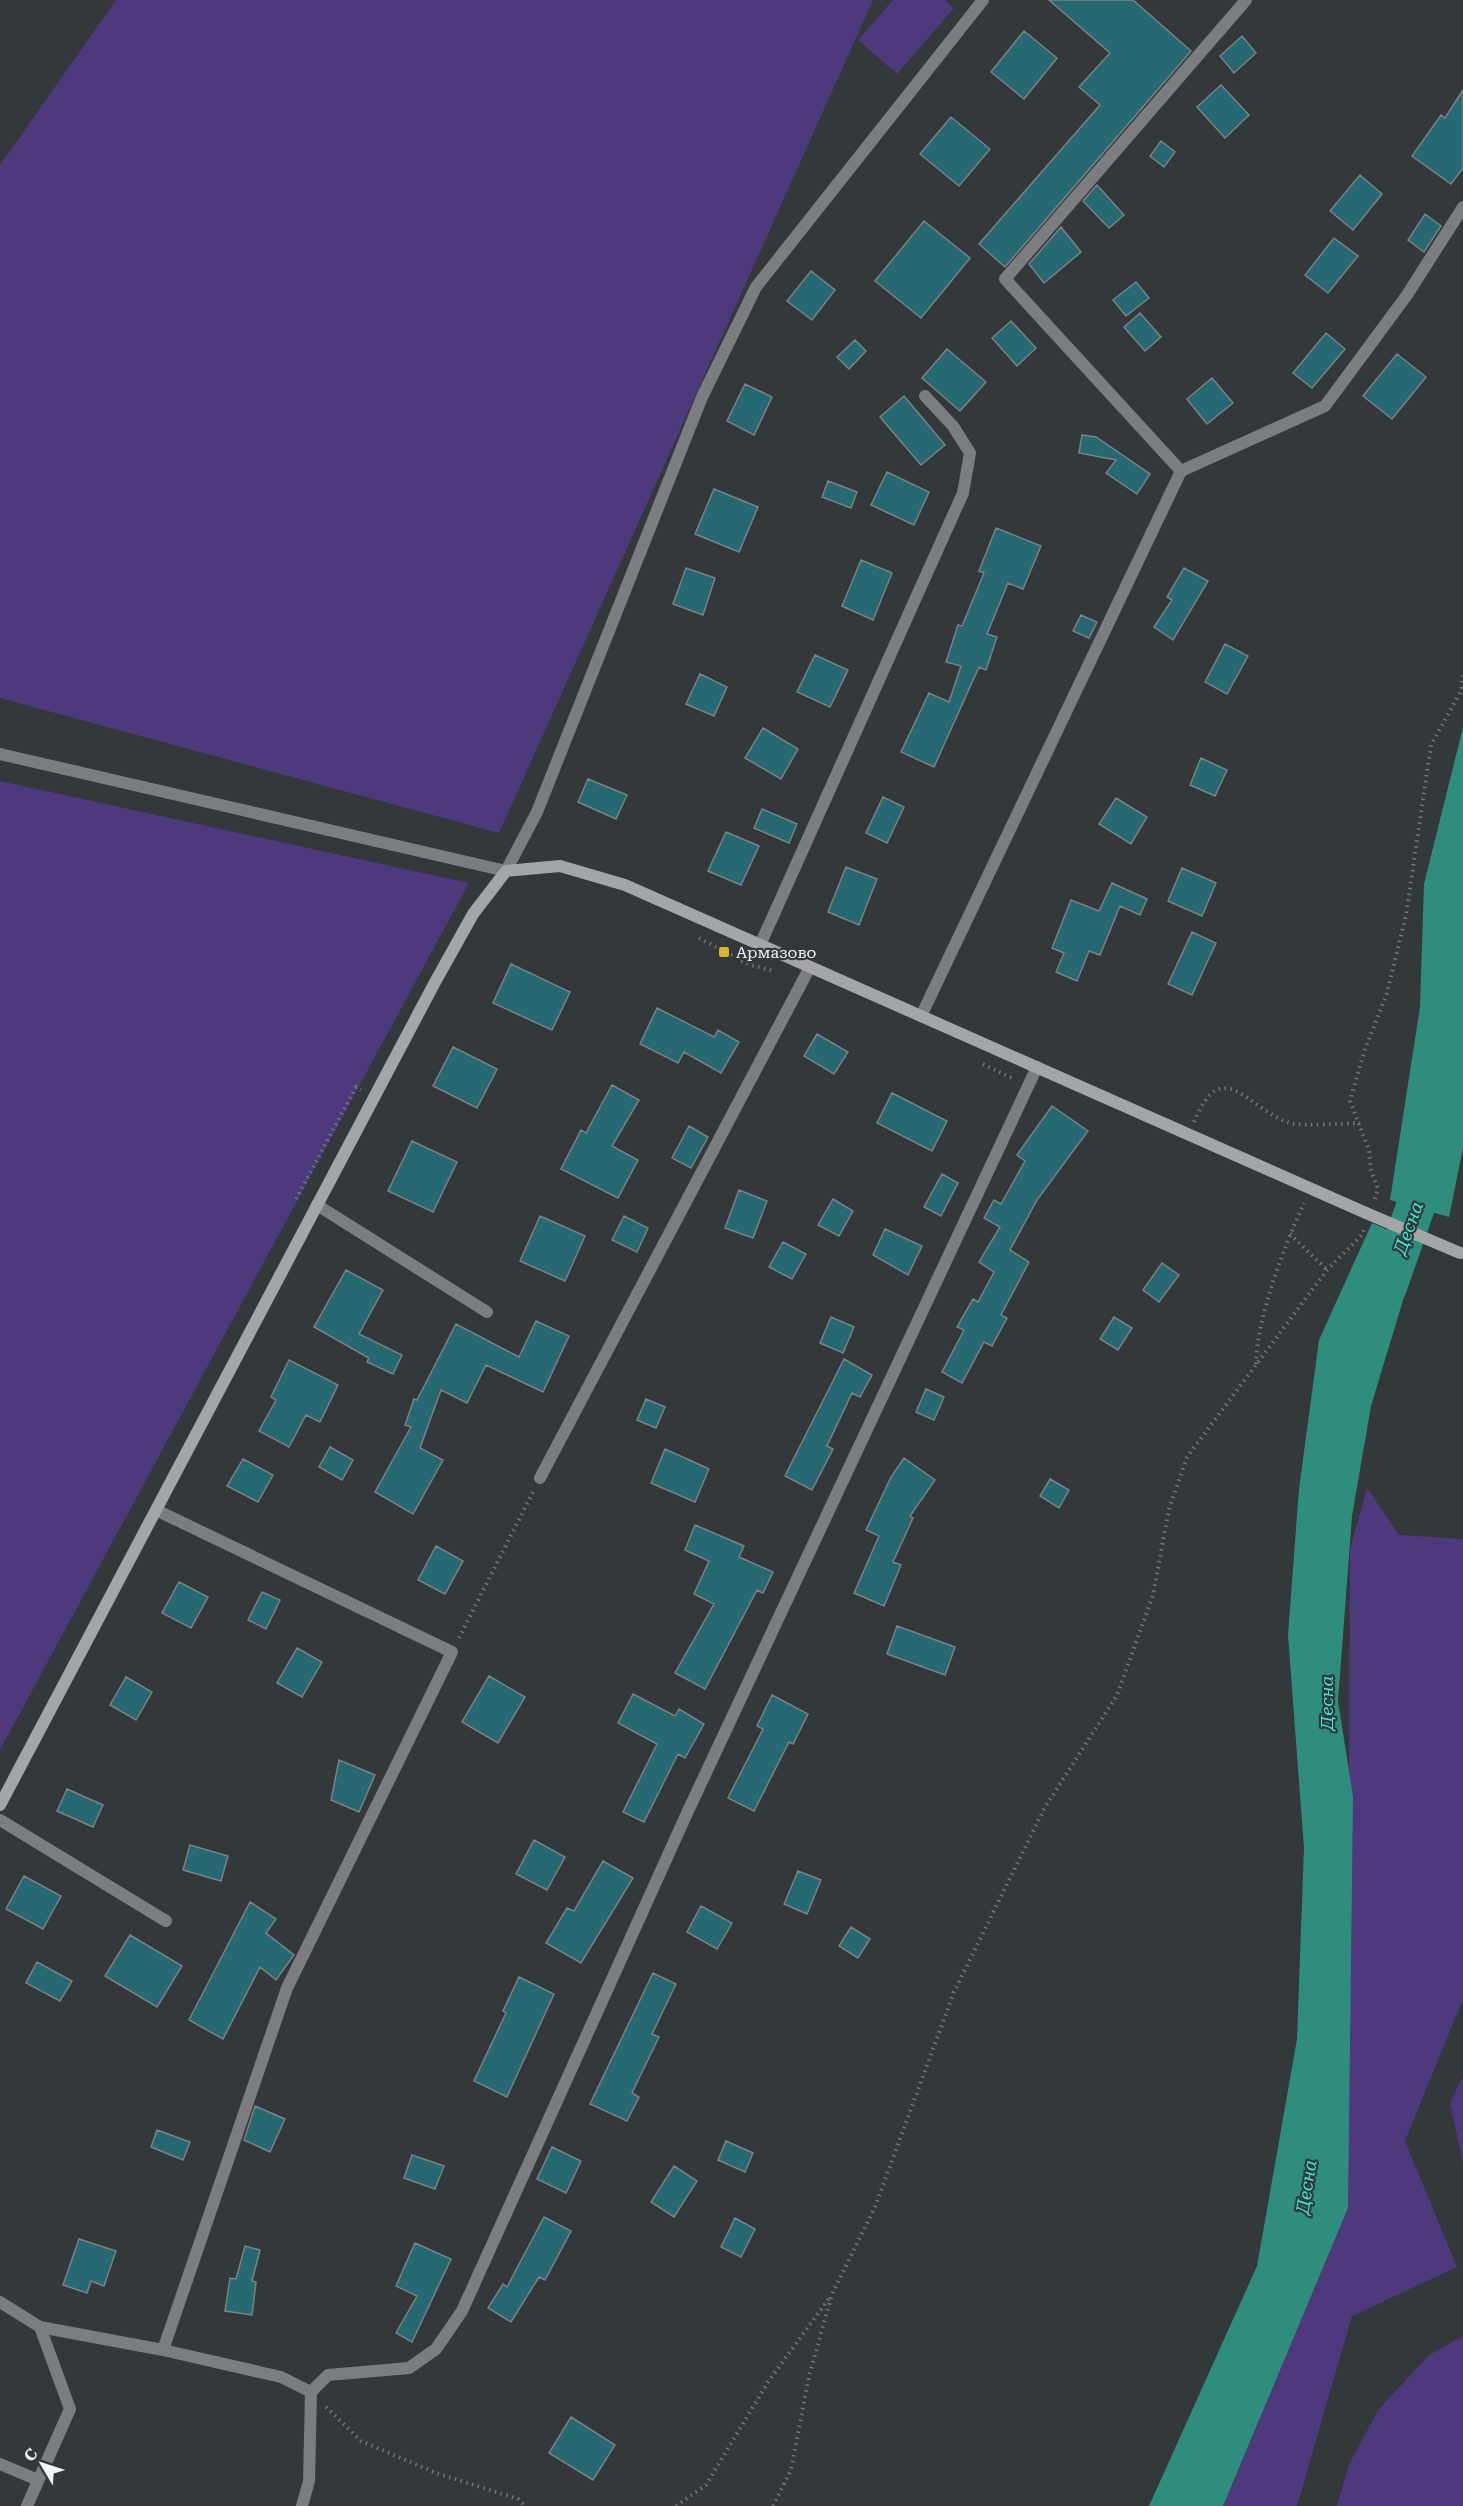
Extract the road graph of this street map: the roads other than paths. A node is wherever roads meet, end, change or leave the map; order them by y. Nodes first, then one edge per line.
1 (983, 0) edge
2 (1246, 0) edge
3 (1463, 207) edge
4 (924, 396) dead end
5 (1181, 471) junction
6 (0, 754) edge
7 (506, 871) junction
8 (760, 945) junction
9 (807, 972) junction
10 (921, 1016) junction
11 (1037, 1067) junction
12 (317, 1205) junction
13 (1461, 1254) edge
14 (487, 1312) dead end
15 (540, 1478) road end
16 (158, 1511) junction
17 (0, 1805) edge
18 (0, 1820) edge
19 (166, 1921) dead end
20 (0, 2302) edge
21 (40, 2327) junction
22 (163, 2350) junction
23 (311, 2392) junction
24 (0, 2464) edge
25 (38, 2480) junction
26 (27, 2506) edge
27 (302, 2506) edge

1 - 7 street
2 - 5 street
3 - 5 street
4 - 8 street
5 - 10 street
6 - 7 street
7 - 8 street
7 - 12 street
8 - 9 street
9 - 10 street
9 - 15 street
10 - 11 street
11 - 13 street, bridge
11 - 23 street
12 - 14 street
12 - 16 street
16 - 17 street
16 - 22 street
18 - 19 street
20 - 21 street
21 - 22 street
21 - 25 street
22 - 23 street
23 - 27 street
24 - 25 street
25 - 26 street

